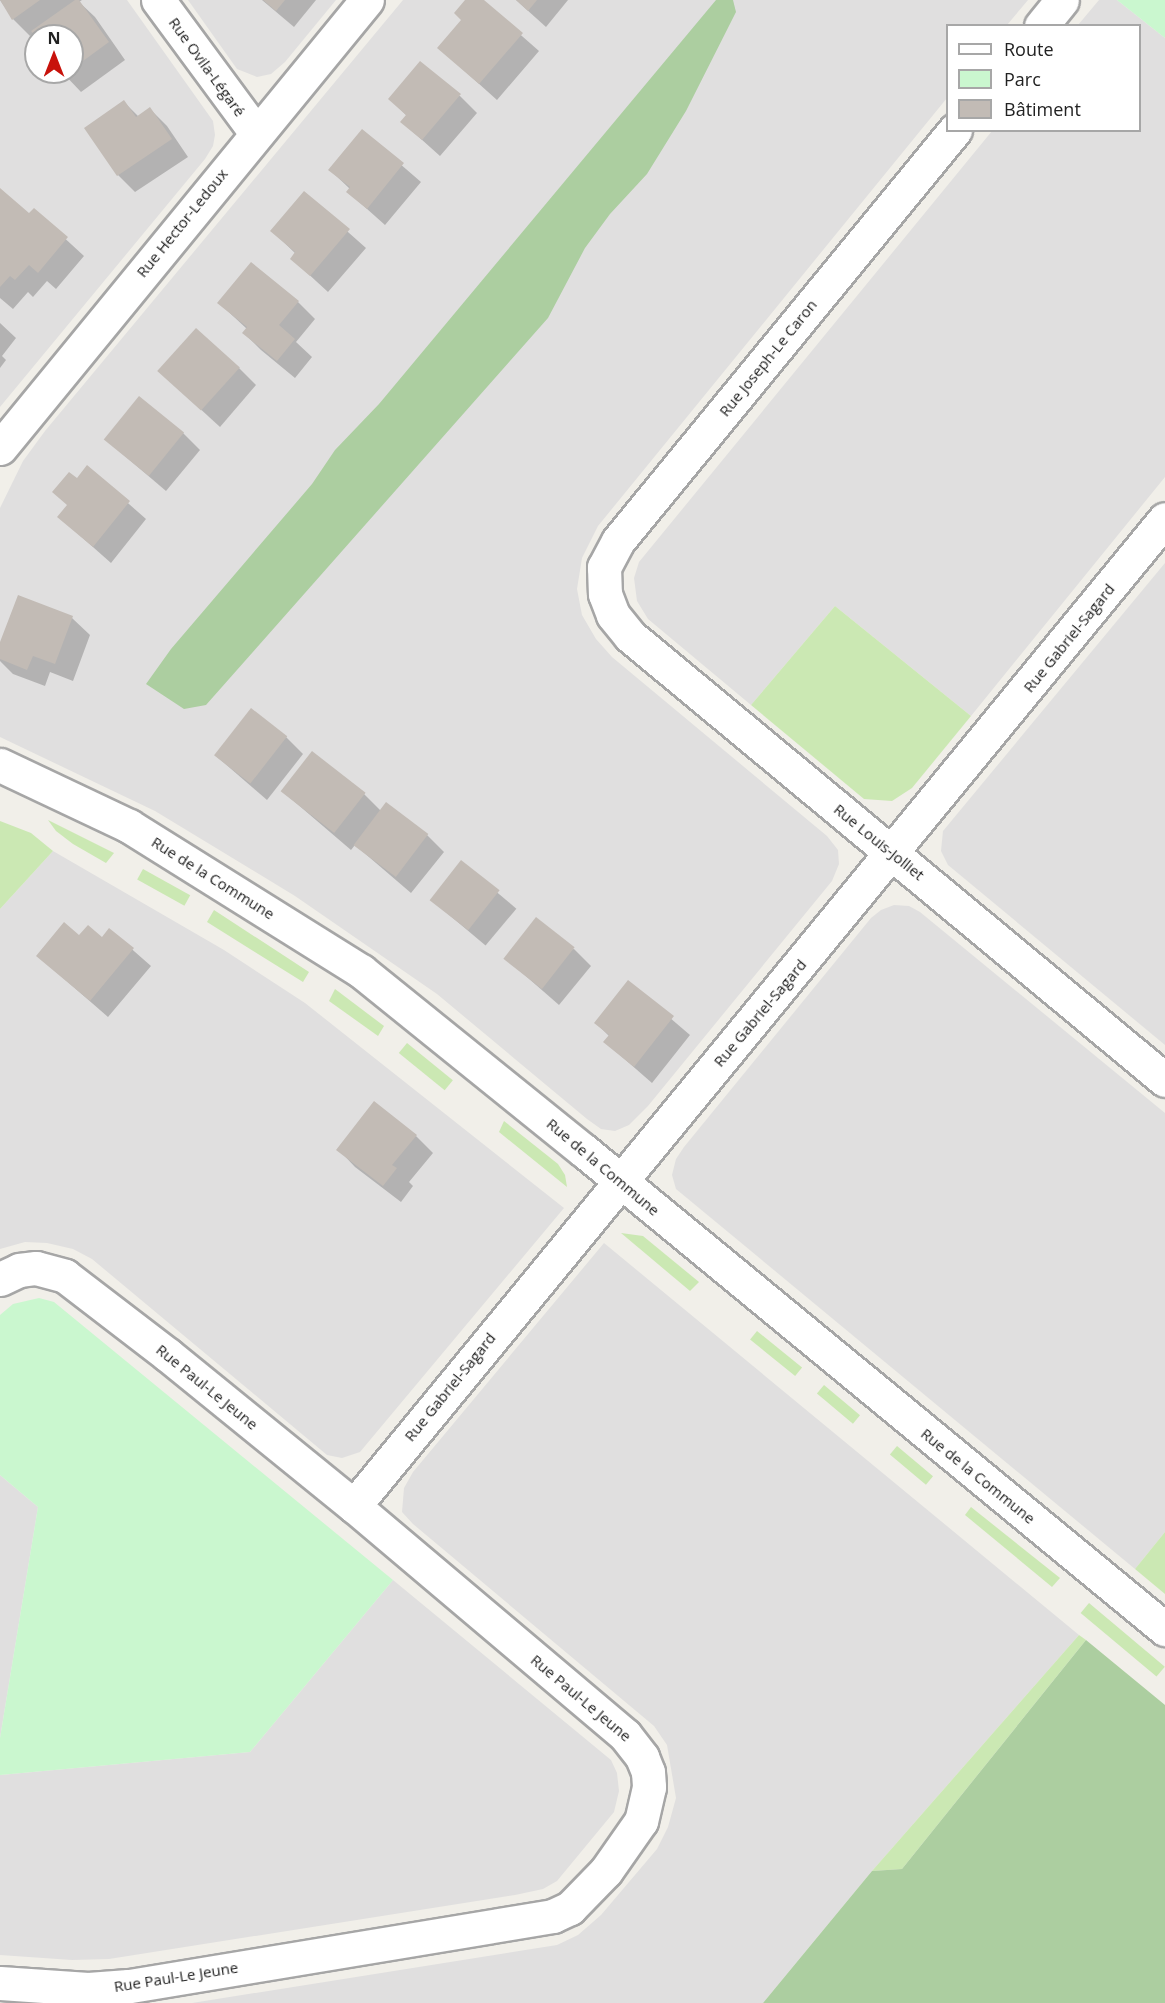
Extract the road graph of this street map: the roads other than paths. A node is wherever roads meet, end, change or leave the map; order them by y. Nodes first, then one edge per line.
1 (158, 0) edge
2 (367, 0) edge
3 (1062, 0) edge
4 (1043, 24) edge
5 (953, 132) edge
6 (256, 134) junction
7 (0, 448) edge
8 (1165, 519) edge
9 (605, 594) joint
10 (0, 765) edge
11 (892, 854) junction
12 (1165, 1080) edge
13 (621, 1181) junction
14 (0, 1279) edge
15 (354, 1506) junction
16 (1165, 1629) edge
17 (0, 1983) edge

1 - 6 street, Rue Ovila-Légaré
2 - 6 street, Rue Hector-Ledoux
3 - 4 street
5 - 9 street, Rue Joseph-Le Caron
6 - 7 street, Rue Hector-Ledoux
8 - 11 street, Rue Gabriel-Sagard
9 - 11 street, Rue Louis-Jolliet
10 - 13 street, Rue de la Commune
11 - 12 street, Rue Louis-Jolliet
11 - 13 street, Rue Gabriel-Sagard
13 - 15 street, Rue Gabriel-Sagard
13 - 16 street, Rue de la Commune
14 - 15 street, Rue Paul-Le Jeune
15 - 17 street, Rue Paul-Le Jeune

